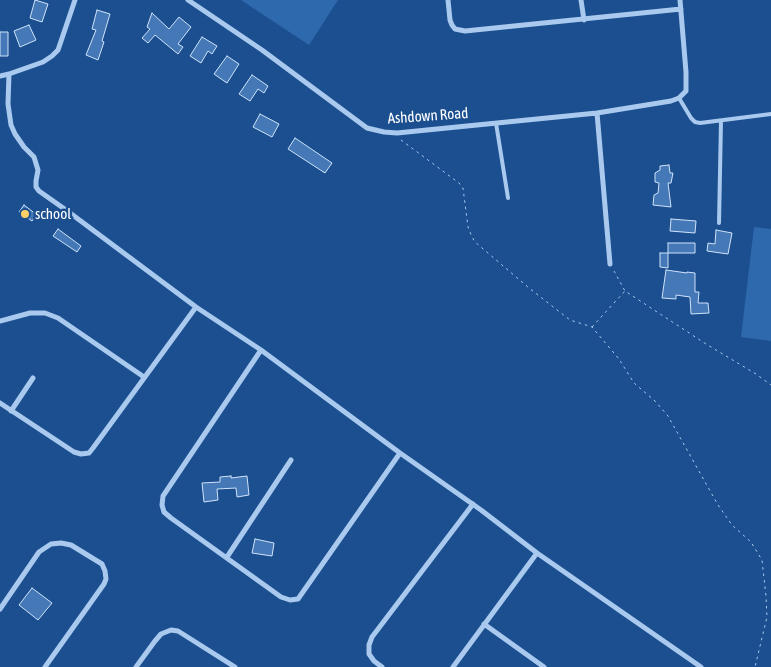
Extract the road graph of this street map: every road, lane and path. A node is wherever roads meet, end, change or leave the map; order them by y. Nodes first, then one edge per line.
1 (75, 0) edge
2 (188, 0) edge
3 (448, 0) edge
4 (581, 0) edge
5 (680, 0) edge
6 (681, 9) junction
7 (584, 20) junction
8 (9, 74) junction
9 (0, 76) edge
10 (679, 98) junction
11 (597, 113) junction
12 (771, 114) edge
13 (721, 121) junction
14 (496, 123) junction
15 (402, 141) dead end
16 (508, 198) dead end
17 (720, 223) dead end
18 (610, 264) joint
19 (625, 291) junction
20 (196, 307) junction
21 (0, 321) edge
22 (592, 327) junction
23 (261, 350) junction
24 (144, 377) junction
25 (33, 378) dead end
26 (771, 385) edge
27 (0, 403) edge
28 (11, 411) junction
29 (400, 453) junction
30 (291, 460) dead end
31 (473, 504) junction
32 (537, 553) junction
33 (227, 557) junction
34 (0, 609) edge
35 (484, 624) junction
36 (45, 667) edge
37 (136, 667) edge
38 (235, 667) edge
39 (382, 667) edge
40 (453, 667) edge
41 (544, 667) edge
42 (701, 667) edge
43 (755, 667) edge

1 - 8 street
2 - 14 street, Ashdown Road
3 - 7 street
4 - 7 street
5 - 6 street
6 - 7 street
6 - 10 street
8 - 9 street
8 - 20 street
10 - 11 street, Ashdown Road
10 - 13 lane
11 - 14 street, Ashdown Road
11 - 18 street
12 - 13 lane
13 - 17 lane
14 - 16 lane
15 - 22 path
18 - 19 path
19 - 22 path
19 - 26 path
20 - 23 street
20 - 24 street
21 - 24 street
22 - 43 path
23 - 29 street
23 - 33 street
24 - 28 street
25 - 28 street
27 - 28 street
29 - 31 street
29 - 33 street
30 - 33 street
31 - 32 street
31 - 39 street
32 - 35 street
32 - 42 street
34 - 36 street
35 - 40 street
35 - 41 street
37 - 38 street

